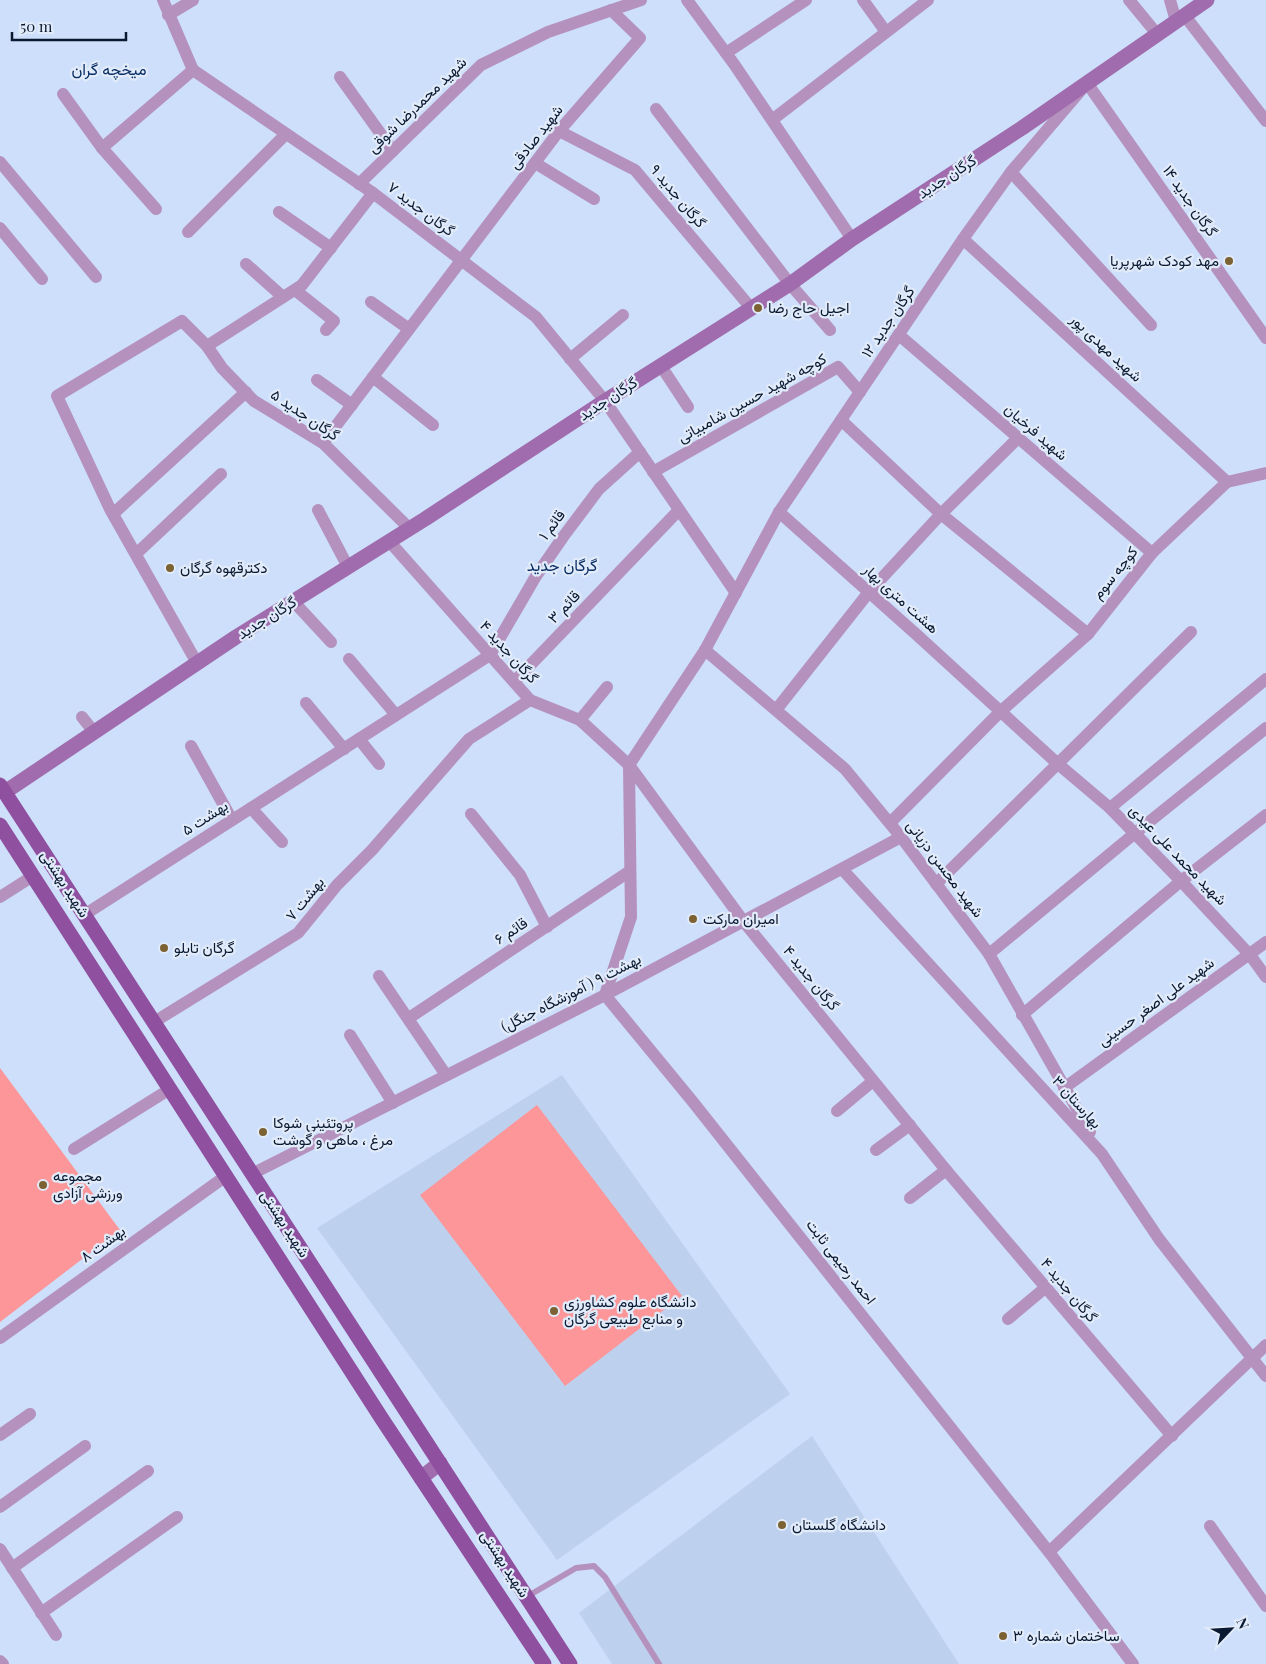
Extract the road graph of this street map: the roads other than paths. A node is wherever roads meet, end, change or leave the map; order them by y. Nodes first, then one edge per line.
1 (162, 0) edge
2 (193, 0) edge
3 (639, 0) edge
4 (687, 0) edge
5 (806, 0) edge
6 (863, 0) edge
7 (928, 0) edge
8 (1129, 0) edge
9 (1170, 0) edge
10 (1207, 0) edge
11 (611, 10) junction
12 (168, 15) junction
13 (1180, 18) junction
14 (886, 32) junction
15 (1157, 34) junction
16 (726, 53) junction
17 (193, 70) junction
18 (340, 77) dead end
19 (1087, 82) junction
20 (63, 94) dead end
21 (656, 109) dead end
22 (772, 120) junction
23 (1266, 122) edge
24 (560, 132) junction
25 (286, 134) junction
26 (102, 148) junction
27 (392, 151) junction
28 (0, 162) edge
29 (535, 163) junction
30 (1011, 172) junction
31 (359, 184) junction
32 (373, 193) junction
33 (594, 199) dead end
34 (156, 209) dead end
35 (280, 212) dead end
36 (0, 228) edge
37 (188, 232) dead end
38 (852, 239) junction
39 (963, 239) junction
40 (330, 248) junction
41 (461, 260) junction
42 (246, 264) dead end
43 (96, 277) dead end
44 (42, 279) dead end
45 (790, 284) junction
46 (295, 290) junction
47 (283, 297) junction
48 (371, 302) dead end
49 (751, 308) junction
50 (623, 315) dead end
51 (1151, 325) dead end
52 (409, 329) junction
53 (326, 330) dead end
54 (830, 330) dead end
55 (899, 335) junction
56 (1266, 338) edge
57 (207, 346) junction
58 (570, 359) junction
59 (661, 366) junction
60 (373, 377) junction
61 (317, 380) dead end
62 (246, 392) junction
63 (860, 392) junction
64 (605, 401) junction
65 (352, 405) junction
66 (688, 407) dead end
67 (842, 420) junction
68 (433, 425) dead end
69 (1018, 438) junction
70 (323, 443) junction
71 (640, 452) junction
72 (653, 472) junction
73 (1266, 473) edge
74 (221, 474) dead end
75 (1226, 482) junction
76 (318, 510) dead end
77 (679, 510) junction
78 (112, 512) junction
79 (780, 512) junction
80 (941, 514) junction
81 (410, 528) junction
82 (389, 541) junction
83 (1152, 553) junction
84 (136, 554) junction
85 (348, 567) junction
86 (868, 592) junction
87 (736, 593) junction
88 (293, 601) junction
89 (1191, 632) dead end
90 (1088, 634) junction
91 (331, 642) dead end
92 (705, 650) junction
93 (490, 655) junction
94 (349, 659) dead end
95 (198, 663) junction
96 (1266, 679) edge
97 (514, 682) junction
98 (607, 687) dead end
99 (530, 700) junction
100 (306, 703) dead end
101 (776, 710) junction
102 (1000, 712) junction
103 (396, 715) junction
104 (82, 717) dead end
105 (580, 720) junction
106 (1266, 728) edge
107 (94, 732) junction
108 (359, 739) junction
109 (191, 746) dead end
110 (344, 749) junction
111 (379, 764) dead end
112 (1058, 764) junction
113 (629, 765) junction
114 (2, 788) edge
115 (251, 808) junction
116 (1110, 808) junction
117 (471, 814) dead end
118 (1266, 815) edge
119 (232, 820) junction
120 (890, 823) junction
121 (0, 825) edge
122 (1134, 834) junction
123 (902, 837) junction
124 (282, 842) dead end
125 (842, 868) junction
126 (630, 871) junction
127 (33, 876) junction
128 (1181, 881) junction
129 (936, 884) junction
130 (0, 897) edge
131 (84, 914) junction
132 (744, 922) junction
133 (547, 927) junction
134 (1266, 942) edge
135 (988, 954) junction
136 (1250, 955) junction
137 (379, 976) dead end
138 (1266, 977) edge
139 (605, 994) junction
140 (1022, 1016) junction
141 (409, 1018) junction
142 (154, 1022) junction
143 (350, 1035) dead end
144 (446, 1075) junction
145 (873, 1081) junction
146 (1064, 1088) junction
147 (170, 1089) junction
148 (393, 1103) junction
149 (837, 1111) dead end
150 (910, 1125) junction
151 (74, 1149) dead end
152 (876, 1150) dead end
153 (1102, 1154) junction
154 (946, 1170) junction
155 (252, 1174) junction
156 (226, 1176) junction
157 (910, 1198) dead end
158 (1046, 1288) junction
159 (1008, 1318) dead end
160 (0, 1338) edge
161 (1266, 1345) edge
162 (1252, 1358) junction
163 (1266, 1376) edge
164 (30, 1414) dead end
165 (0, 1435) edge
166 (1172, 1436) junction
167 (85, 1446) dead end
168 (440, 1463) junction
169 (148, 1471) dead end
170 (421, 1478) junction
171 (0, 1507) edge
172 (177, 1517) dead end
173 (1210, 1526) dead end
174 (0, 1549) edge
175 (1049, 1552) junction
176 (12, 1568) junction
177 (526, 1597) junction
178 (1265, 1601) edge
179 (41, 1613) junction
180 (56, 1635) dead end
181 (0, 1660) edge
182 (3, 1664) edge
183 (544, 1664) edge
184 (570, 1664) edge
185 (658, 1664) edge
186 (1133, 1664) edge

1 - 12 street
2 - 12 street
3 - 11 street, شهید محمدرضا شوقی
4 - 16 street
5 - 16 street
6 - 14 street
7 - 14 street
8 - 15 street
9 - 13 street
10 - 13 main road, گرگان جدید
11 - 24 street, شهید صادقی
11 - 27 street, شهید محمدرضا شوقی
12 - 17 street
13 - 15 main road, گرگان جدید
13 - 23 street
14 - 22 street
15 - 19 main road, گرگان جدید
16 - 22 street
17 - 25 street, گرگان جدید ۷
17 - 26 street
18 - 27 street
19 - 30 street, گرگان جدید ۱۲
19 - 38 main road, گرگان جدید
19 - 56 street, گرگان جدید ۱۴
20 - 26 street
21 - 45 street
22 - 38 street
24 - 29 street, شهید صادقی
24 - 49 street, گرگان جدید ۹
25 - 31 street, گرگان جدید ۷
25 - 37 street
26 - 34 street
27 - 31 street, شهید محمدرضا شوقی
28 - 43 street
29 - 33 street
29 - 41 street, شهید صادقی
30 - 39 street, گرگان جدید ۱۲
30 - 51 street
31 - 32 street, گرگان جدید ۷
32 - 40 street
32 - 41 street, گرگان جدید ۷
35 - 40 street
36 - 44 street
38 - 45 main road, گرگان جدید
39 - 55 street, گرگان جدید ۱۲
39 - 75 street, شهید مهدی پور
40 - 46 street
41 - 52 street, شهید صادقی
41 - 58 street, گرگان جدید ۷
42 - 47 street
45 - 49 main road, گرگان جدید
45 - 54 street
46 - 47 street
46 - 53 street
47 - 57 street
48 - 52 street
49 - 59 main road, گرگان جدید
50 - 58 street
52 - 60 street, شهید صادقی
55 - 63 street, گرگان جدید ۱۲
55 - 69 street, شهید فرخیان
57 - 62 street, گرگان جدید ۵
57 - 78 street, گرگان جدید ۵
58 - 64 street, گرگان جدید ۷
59 - 64 main road, گرگان جدید
59 - 66 street
60 - 65 street, شهید صادقی
60 - 68 street
61 - 65 street
62 - 70 street, گرگان جدید ۵
62 - 78 street
63 - 67 street, گرگان جدید ۱۲
63 - 72 street, کوچه شهید حسین شامبیاتی
64 - 71 street, گرگان جدید ۷
64 - 81 main road, گرگان جدید
65 - 70 street, شهید صادقی
67 - 79 street, گرگان جدید ۱۲
67 - 80 street
69 - 80 street
69 - 83 street, شهید فرخیان
70 - 81 street, گرگان جدید ۵
71 - 72 street, گرگان جدید ۷
71 - 93 street, ۱ قائم
72 - 77 street, گرگان جدید ۷
73 - 75 street
74 - 84 street
75 - 83 street, کوچه سوم
76 - 85 street
77 - 87 street, گرگان جدید ۷
77 - 97 street, ۳ قائم
78 - 84 street
79 - 86 street, هشت متری بهار
79 - 87 street, گرگان جدید ۱۲
80 - 86 street
80 - 90 street
81 - 82 main road, گرگان جدید
82 - 85 main road, گرگان جدید
82 - 93 street, گرگان جدید ۴
83 - 90 street, کوچه سوم
84 - 95 street
85 - 88 main road, گرگان جدید
86 - 101 street
86 - 102 street, هشت متری بهار
87 - 92 street, گرگان جدید ۱۲
88 - 91 street
88 - 95 main road, گرگان جدید
89 - 112 street
90 - 102 street, کوچه سوم
92 - 101 street, شهید محسن دزیانی
92 - 113 street, گرگان جدید ۱۲
93 - 97 street, گرگان جدید ۴
93 - 103 street, بهشت ۵
94 - 103 street
95 - 107 main road, گرگان جدید
96 - 116 street
97 - 99 street, گرگان جدید ۴
98 - 105 street
99 - 105 street, گرگان جدید ۴
99 - 142 street, بهشت ۷
100 - 110 street
101 - 120 street, شهید محسن دزیانی
102 - 112 street, هشت متری بهار
102 - 120 street, کوچه سوم
103 - 108 street, بهشت ۵
104 - 107 street
105 - 113 street, گرگان جدید ۴
106 - 122 street
107 - 114 main road, گرگان جدید
108 - 110 street, بهشت ۵
108 - 111 street
109 - 119 street
110 - 115 street, بهشت ۵
112 - 116 street, شهید محمد علی عیدی
112 - 129 street
113 - 126 street
113 - 132 street, گرگان جدید ۴
114 - 131 main road, شهید بهشتی
115 - 119 street, بهشت ۵
115 - 124 street
116 - 122 street, شهید محمد علی عیدی
117 - 133 street
118 - 128 street
119 - 131 street, بهشت ۵
120 - 123 street, شهید محسن دزیانی
121 - 127 main road, شهید بهشتی
122 - 128 street, شهید محمد علی عیدی
122 - 135 street
123 - 125 street, بهشت ۹ ( آموزشگاه جنگل)
123 - 129 street, شهید محسن دزیانی
125 - 132 street, بهشت ۹ ( آموزشگاه جنگل)
125 - 153 street, بهارستان ۳
126 - 133 street, قائم ۶
126 - 139 street
127 - 130 street
127 - 147 main road, شهید بهشتی
128 - 136 street, شهید محمد علی عیدی
128 - 140 street
129 - 135 street, شهید محسن دزیانی
131 - 142 main road, شهید بهشتی
132 - 139 street, بهشت ۹ ( آموزشگاه جنگل)
132 - 145 street, گرگان جدید ۴
133 - 141 street, قائم ۶
134 - 136 street, شهید علی اصغر حسینی
135 - 140 street, شهید محسن دزیانی
136 - 138 street, شهید محمد علی عیدی
136 - 146 street, شهید علی اصغر حسینی
137 - 141 street
139 - 144 street, بهشت ۹ ( آموزشگاه جنگل)
139 - 175 street, احمد رحیمی ثابت
140 - 146 street, شهید محسن دزیانی
141 - 144 street
142 - 155 main road, شهید بهشتی
143 - 148 street
144 - 148 street, بهشت ۹ ( آموزشگاه جنگل)
145 - 149 street
145 - 150 street, گرگان جدید ۴
146 - 153 street, شهید محسن دزیانی
147 - 151 street
147 - 156 main road, شهید بهشتی
148 - 155 street, بهشت ۹ ( آموزشگاه جنگل)
150 - 152 street
150 - 154 street, گرگان جدید ۴
153 - 162 street, بهارستان ۳
154 - 157 street
154 - 158 street, گرگان جدید ۴
155 - 168 main road, شهید بهشتی
156 - 160 street, ۸ بهشت
156 - 170 main road, شهید بهشتی
158 - 159 street
158 - 166 street, گرگان جدید ۴
161 - 162 street
162 - 163 street, بهارستان ۳
162 - 166 street
164 - 165 street
166 - 175 street
167 - 171 street
168 - 170 main road
168 - 177 main road, شهید بهشتی
169 - 176 street
170 - 183 main road, شهید بهشتی
172 - 179 street
173 - 178 street
174 - 176 street
175 - 186 street, احمد رحیمی ثابت
176 - 179 street
177 - 184 main road, شهید بهشتی
177 - 185 lane
179 - 180 street
181 - 182 street

